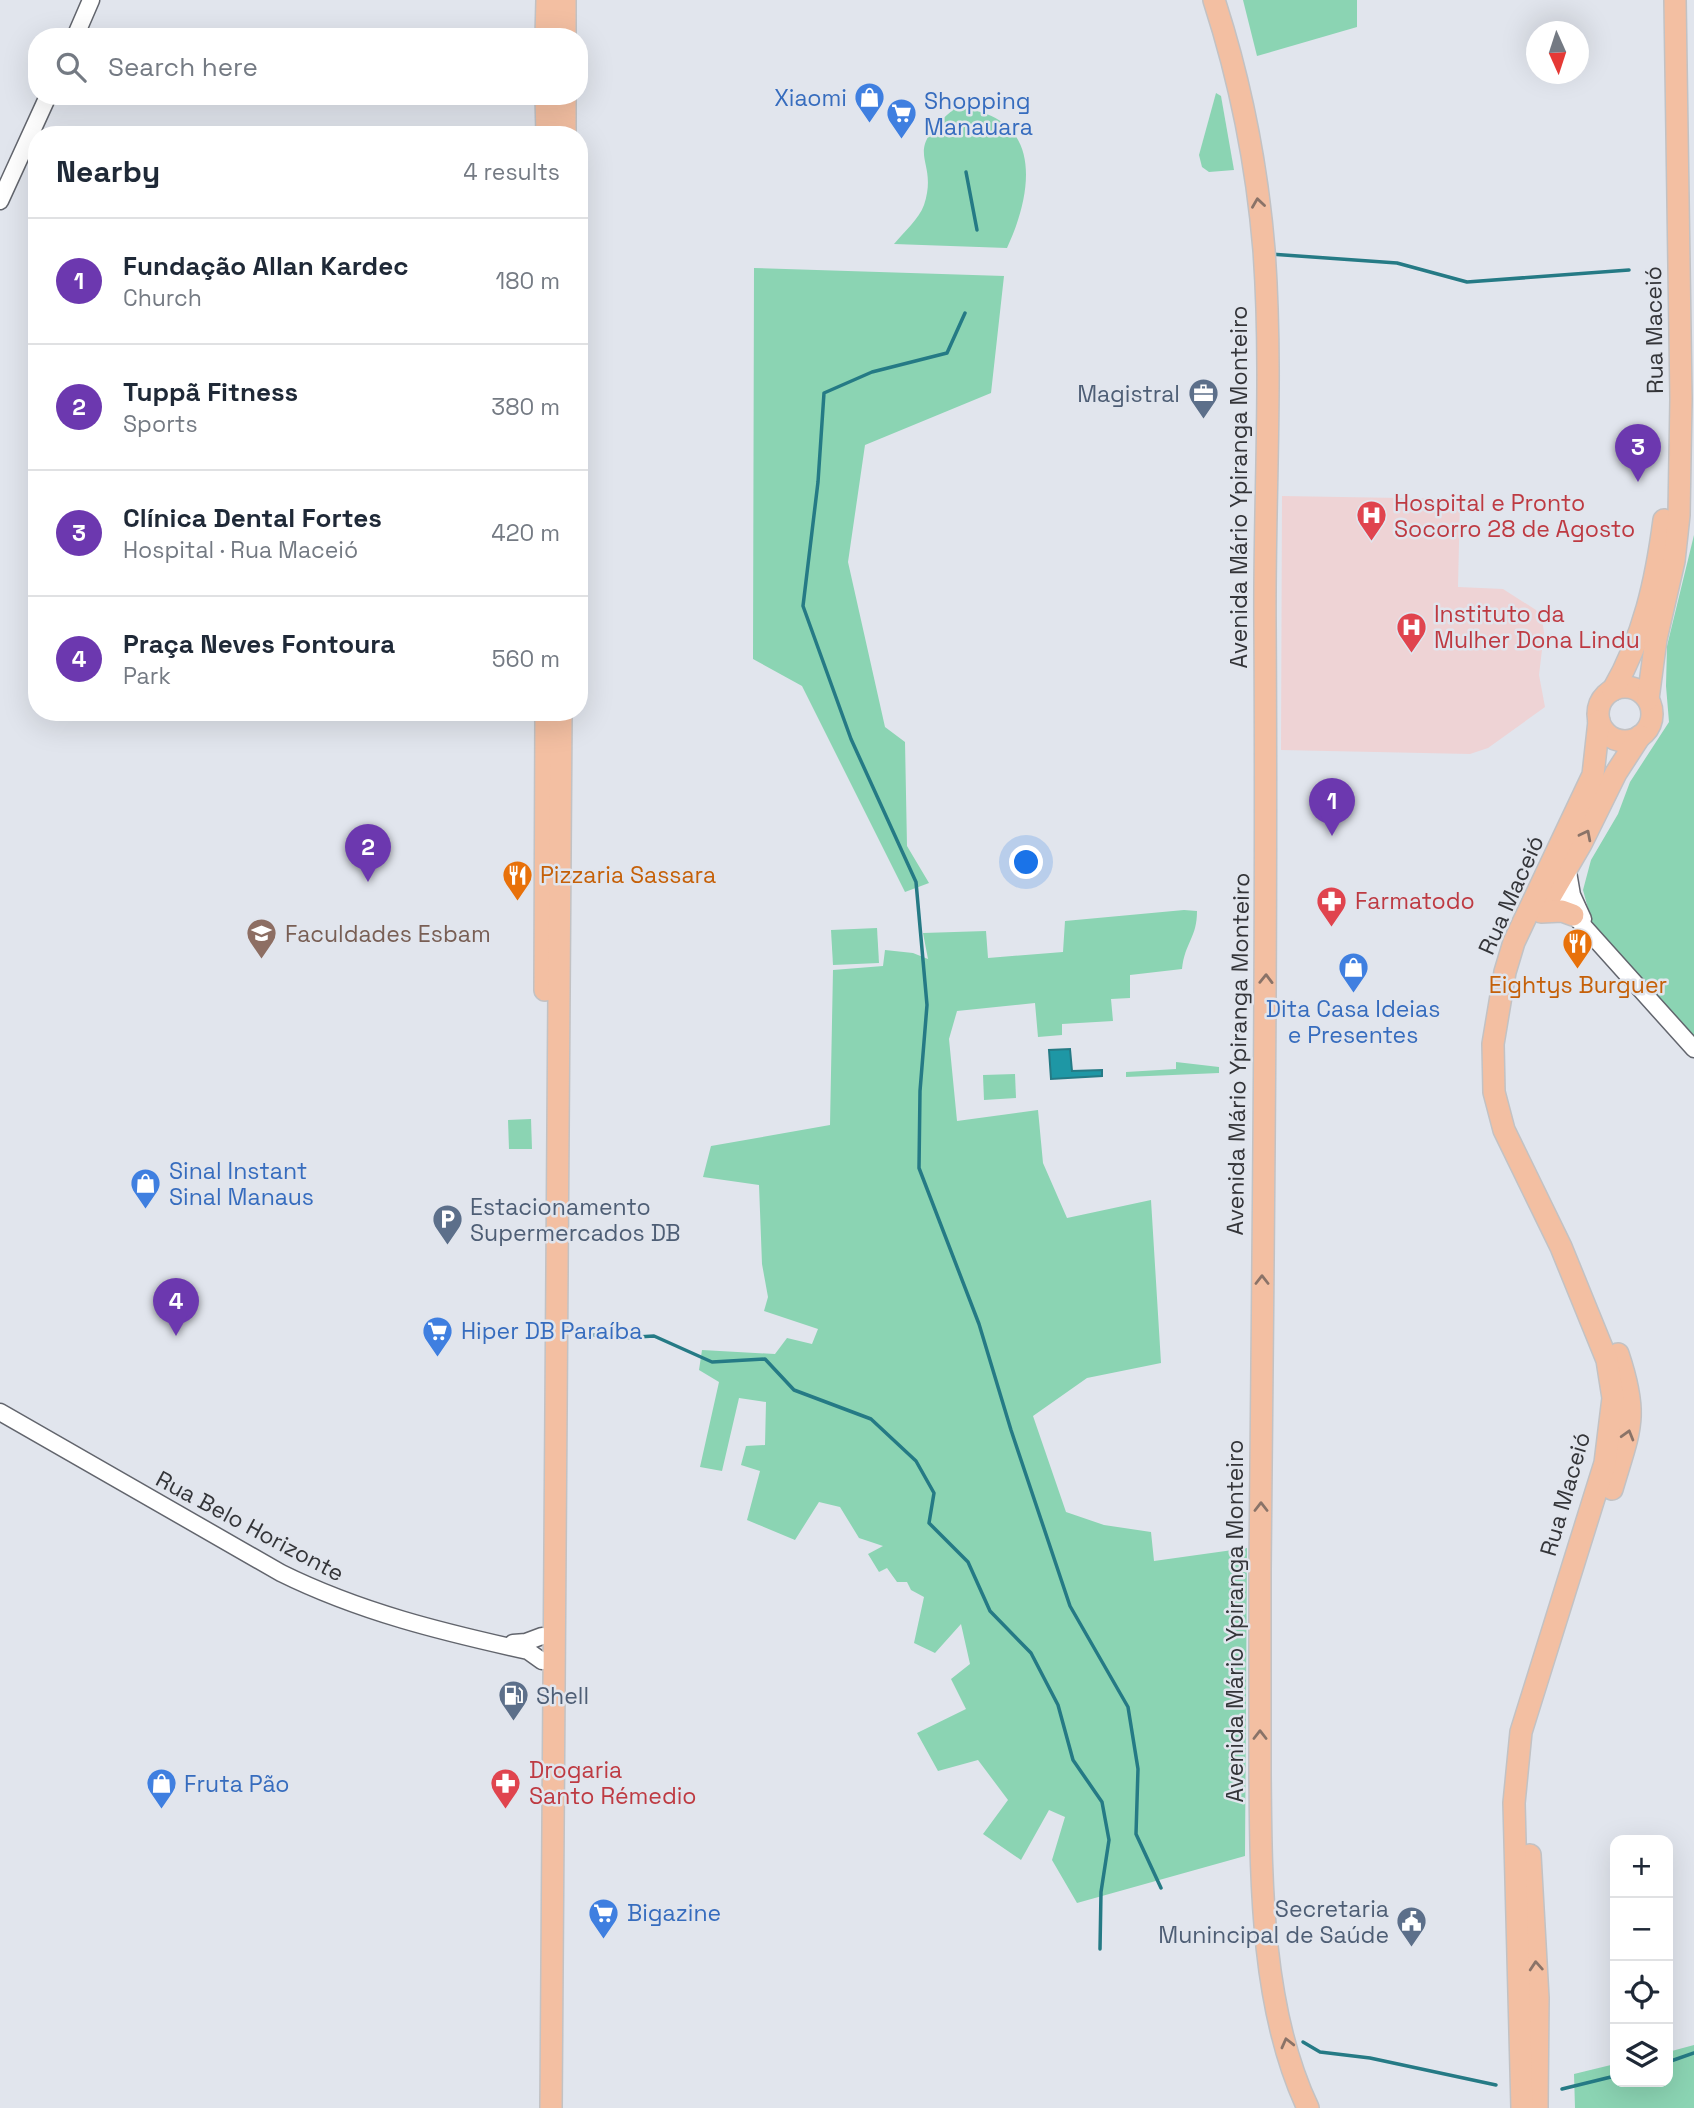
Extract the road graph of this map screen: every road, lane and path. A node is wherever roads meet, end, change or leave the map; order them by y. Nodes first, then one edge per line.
1 (91, 0) edge
2 (547, 0) edge
3 (565, 0) edge
4 (1214, 0) edge
5 (1661, 0) edge
6 (1675, 0) edge
7 (79, 28) edge
8 (546, 28) edge
9 (565, 28) edge
10 (44, 105) edge
11 (552, 105) edge
12 (564, 121) edge
13 (34, 126) edge
14 (28, 140) edge
15 (0, 201) edge
16 (1687, 462) edge
17 (1668, 549) junction
18 (1613, 690) junction
19 (1647, 699) junction
20 (546, 721) edge
21 (561, 721) edge
22 (1599, 721) junction
23 (1640, 736) junction
24 (1559, 866) junction
25 (1556, 886) junction
26 (1541, 912) junction
27 (1580, 921) junction
28 (1694, 1049) edge
29 (0, 1412) edge
30 (542, 1636) junction
31 (493, 1643) junction
32 (542, 1661) junction
33 (547, 1940) junction
34 (1538, 1998) junction
35 (1307, 2106) edge
36 (540, 2108) edge
37 (551, 2108) edge
38 (1522, 2108) edge
39 (1537, 2108) edge
40 (1552, 2108) edge

1 - 7 street
2 - 8 main road
3 - 9 main road
35 -> 4 main road, Avenida Mário Ypiranga Monteiro
5 - 17 main road, Rua Maceió
6 - 16 main road, Rua Maceió
10 - 13 street
11 - 12 main road
14 - 15 street
16 - 17 main road, Rua Maceió
17 - 18 main road, Rua Maceió
17 - 19 main road, Rua Maceió
18 - 19 main road
18 - 22 main road
19 - 23 main road
20 - 30 main road
21 - 33 main road
22 - 23 main road
22 - 24 main road, Rua Maceió
24 -> 23 main road, Rua Maceió
24 - 25 main road, Rua Maceió
24 - 27 street
24 - 38 main road, Rua Maceió
25 - 26 main road, Rua Maceió
25 - 27 street
26 - 27 main road
34 -> 26 main road, Rua Maceió
27 - 28 street
29 - 31 street, Rua Belo Horizonte
30 - 31 street, Rua Belo Horizonte
30 - 32 main road
31 - 32 street, Rua Belo Horizonte
32 - 33 main road
33 - 36 main road
33 - 37 main road
34 - 39 main road, Rua Maceió
34 - 40 main road

